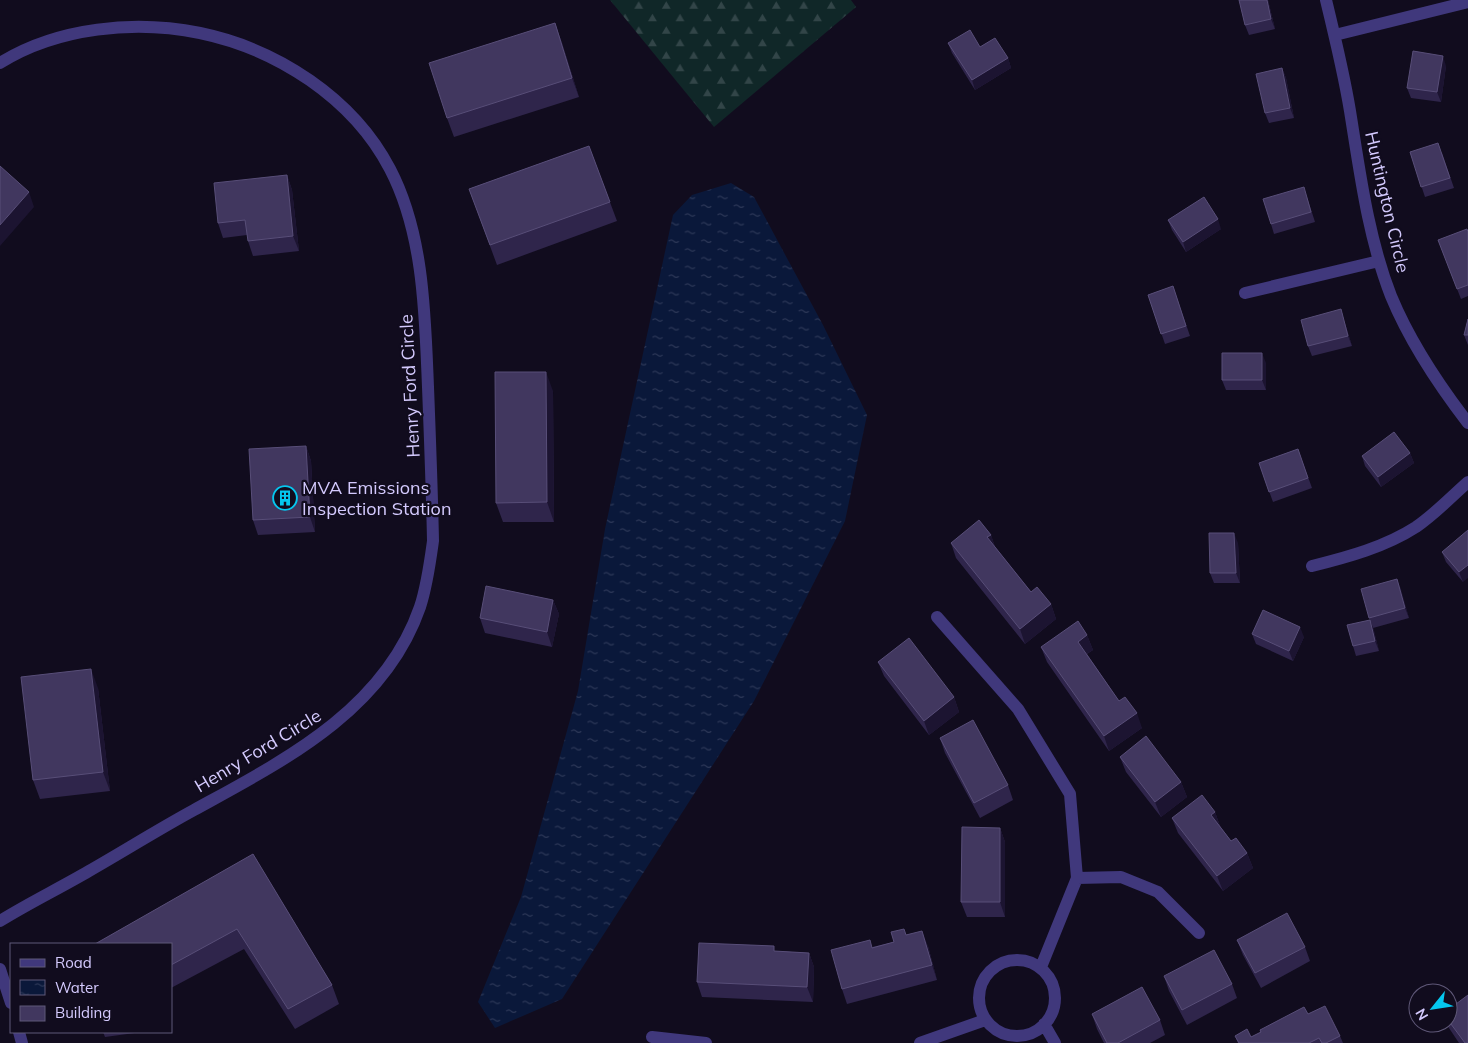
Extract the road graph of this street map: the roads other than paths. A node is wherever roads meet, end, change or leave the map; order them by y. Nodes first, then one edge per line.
1 (1326, 0) edge
2 (1468, 2) edge
3 (1335, 35) junction
4 (0, 63) edge
5 (1379, 261) junction
6 (1245, 293) dead end
7 (1468, 422) edge
8 (1468, 482) edge
9 (1312, 566) dead end
10 (937, 617) dead end
11 (1077, 878) junction
12 (0, 921) edge
13 (1199, 933) dead end
14 (1041, 966) junction
15 (0, 969) edge
16 (10, 1000) edge
17 (985, 1020) junction
18 (1044, 1024) junction
19 (652, 1037) dead end
20 (706, 1043) edge
21 (920, 1043) edge
22 (1055, 1043) edge

1 - 3 street, Huntington Circle
2 - 3 street
3 - 5 street, Huntington Circle
4 - 12 street, Henry Ford Circle
5 - 6 street
5 - 7 street, Huntington Circle
8 - 9 street
10 - 11 street
11 - 13 street
11 - 14 street
14 - 17 street
14 - 18 street
15 - 16 street
17 - 18 street
17 - 21 street
18 - 22 street
19 - 20 street

